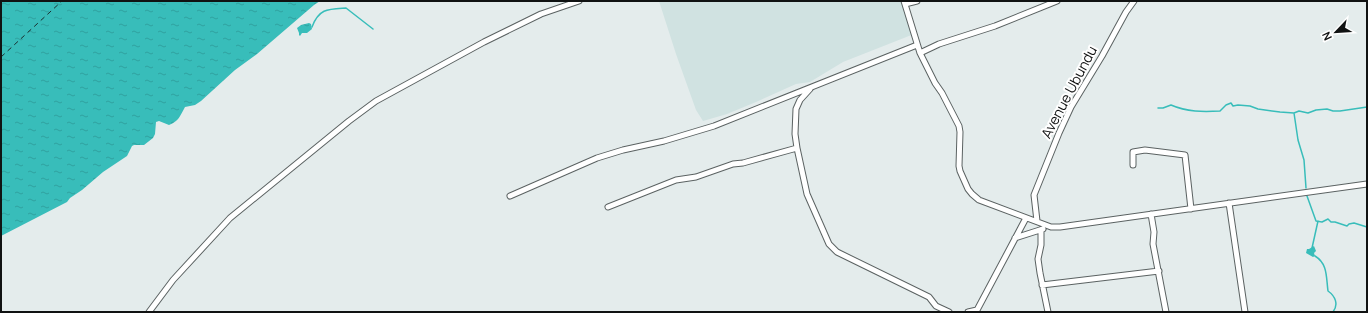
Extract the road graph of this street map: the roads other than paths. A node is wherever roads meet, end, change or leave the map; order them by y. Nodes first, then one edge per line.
1 (579, 1) edge
2 (917, 1) edge
3 (1057, 1) edge
4 (1134, 1) edge
5 (905, 3) edge
6 (917, 45) junction
7 (920, 53) junction
8 (812, 87) junction
9 (797, 148) junction
10 (1133, 165) dead end
11 (1367, 184) edge
12 (510, 196) dead end
13 (1229, 204) junction
14 (608, 206) dead end
15 (1191, 209) junction
16 (1151, 214) junction
17 (1026, 218) junction
18 (1037, 221) junction
19 (1051, 227) junction
20 (1041, 230) junction
21 (1015, 238) junction
22 (1159, 271) junction
23 (1042, 285) junction
24 (977, 311) edge
25 (149, 312) edge
26 (949, 312) edge
27 (968, 312) edge
28 (1048, 312) edge
29 (1166, 312) edge
30 (1245, 312) edge

1 - 25 street
2 - 5 street
3 - 7 street
4 - 18 street, Avenue Ubundu
5 - 6 street
6 - 7 street
6 - 8 street
7 - 17 street
8 - 9 street
8 - 12 street
9 - 14 street
9 - 26 street
10 - 15 street
11 - 13 street
13 - 15 street
13 - 30 street
15 - 16 street
16 - 19 street
16 - 22 street
17 - 18 street
17 - 21 street
18 - 19 street
19 - 20 street
20 - 21 street
20 - 23 street
21 - 24 street
22 - 23 street
22 - 29 street
23 - 28 street
24 - 27 street

